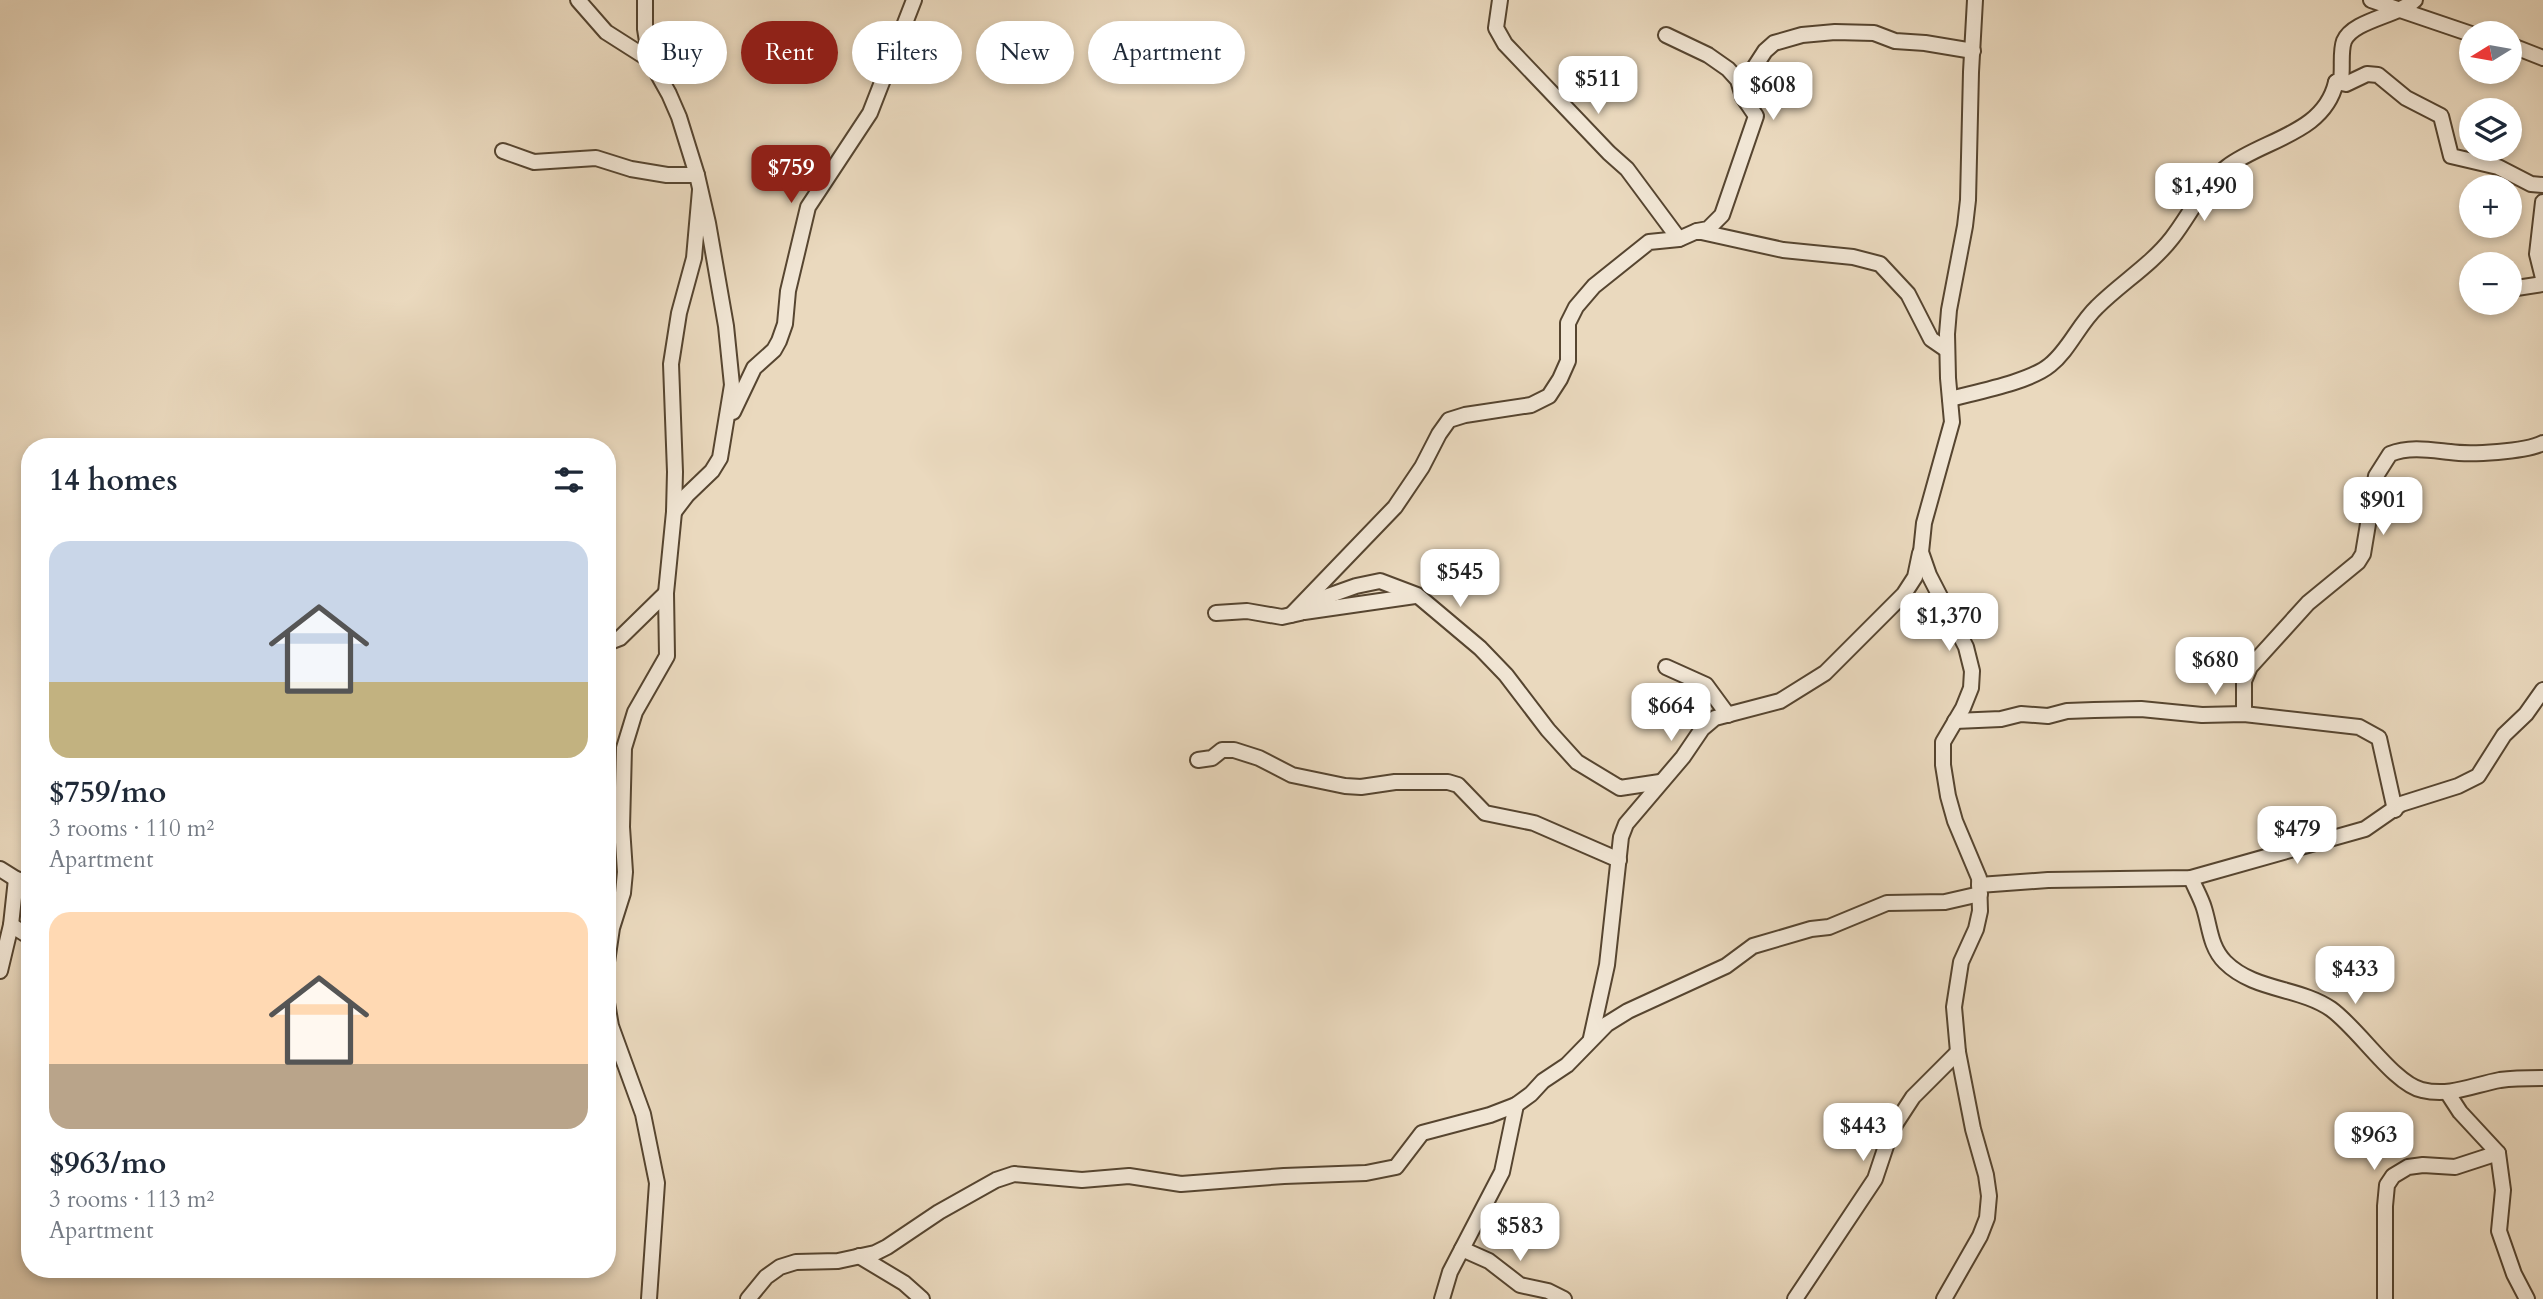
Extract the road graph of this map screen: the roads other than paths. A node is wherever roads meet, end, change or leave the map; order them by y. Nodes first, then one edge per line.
1 (579, 0) edge
2 (645, 0) edge
3 (914, 0) edge
4 (1500, 0) edge
5 (1975, 0) edge
6 (2371, 0) edge
7 (2415, 0) edge
8 (2402, 10) junction
9 (645, 21) edge
10 (2459, 30) edge
11 (1666, 35) dead end
12 (2522, 50) edge
13 (1973, 51) junction
14 (637, 52) edge
15 (2543, 58) edge
16 (2336, 82) junction
17 (663, 84) edge
18 (1741, 88) junction
19 (503, 151) dead end
20 (697, 175) junction
21 (2543, 185) edge
22 (700, 190) junction
23 (2543, 202) edge
24 (1697, 231) junction
25 (1679, 239) junction
26 (2543, 278) edge
27 (2543, 284) edge
28 (2522, 287) edge
29 (1947, 350) junction
30 (1950, 399) junction
31 (724, 432) junction
32 (2543, 443) edge
33 (674, 512) junction
34 (1921, 552) junction
35 (666, 593) junction
36 (1216, 613) dead end
37 (1296, 614) junction
38 (616, 640) edge
39 (1666, 667) dead end
40 (2543, 690) edge
41 (2244, 714) junction
42 (1728, 715) junction
43 (1955, 721) junction
44 (1198, 760) dead end
45 (1660, 782) junction
46 (2395, 810) junction
47 (1619, 860) junction
48 (0, 869) edge
49 (2191, 878) junction
50 (21, 880) edge
51 (21, 888) edge
52 (1980, 890) junction
53 (616, 916) edge
54 (11, 925) junction
55 (21, 931) edge
56 (0, 971) edge
57 (1591, 1038) junction
58 (616, 1040) edge
59 (1958, 1052) junction
60 (2543, 1077) edge
61 (2447, 1093) junction
62 (1516, 1105) junction
63 (2498, 1153) junction
64 (1462, 1249) junction
65 (859, 1256) junction
66 (649, 1299) edge
67 (748, 1299) edge
68 (922, 1299) edge
69 (1442, 1299) edge
70 (1564, 1299) edge
71 (1795, 1299) edge
72 (1944, 1299) edge
73 (2385, 1299) edge
74 (2527, 1299) edge

1 - 14 street
2 - 9 street
3 - 31 street
4 - 25 street
5 - 13 street
6 - 8 street
7 - 8 street
8 - 10 street
8 - 16 street
11 - 18 street
12 - 15 street
13 - 18 street
13 - 29 street
16 - 21 street
16 - 30 street
17 - 20 street
18 - 24 street
19 - 20 street
20 - 22 street
22 - 31 street
22 - 33 street
23 - 26 street
24 - 25 street
24 - 29 street
25 - 37 street
27 - 28 street
29 - 30 street
30 - 34 street
31 - 33 street
32 - 41 street
33 - 35 street
34 - 42 street
34 - 43 street
35 - 38 street
35 - 53 street
36 - 37 street
37 - 45 street
39 - 42 street
40 - 46 street
41 - 43 street
41 - 46 street
42 - 45 street
43 - 52 street
44 - 47 street
45 - 47 street
46 - 49 street
47 - 57 street
48 - 50 street
49 - 52 street
49 - 61 street
51 - 54 street
52 - 57 street
52 - 59 street
54 - 55 street
54 - 56 street
57 - 62 street
58 - 66 street
59 - 71 street
59 - 72 street
60 - 61 street
61 - 63 street
62 - 64 street
62 - 65 street
63 - 73 street
63 - 74 street
64 - 69 street
64 - 70 street
65 - 67 street
65 - 68 street

